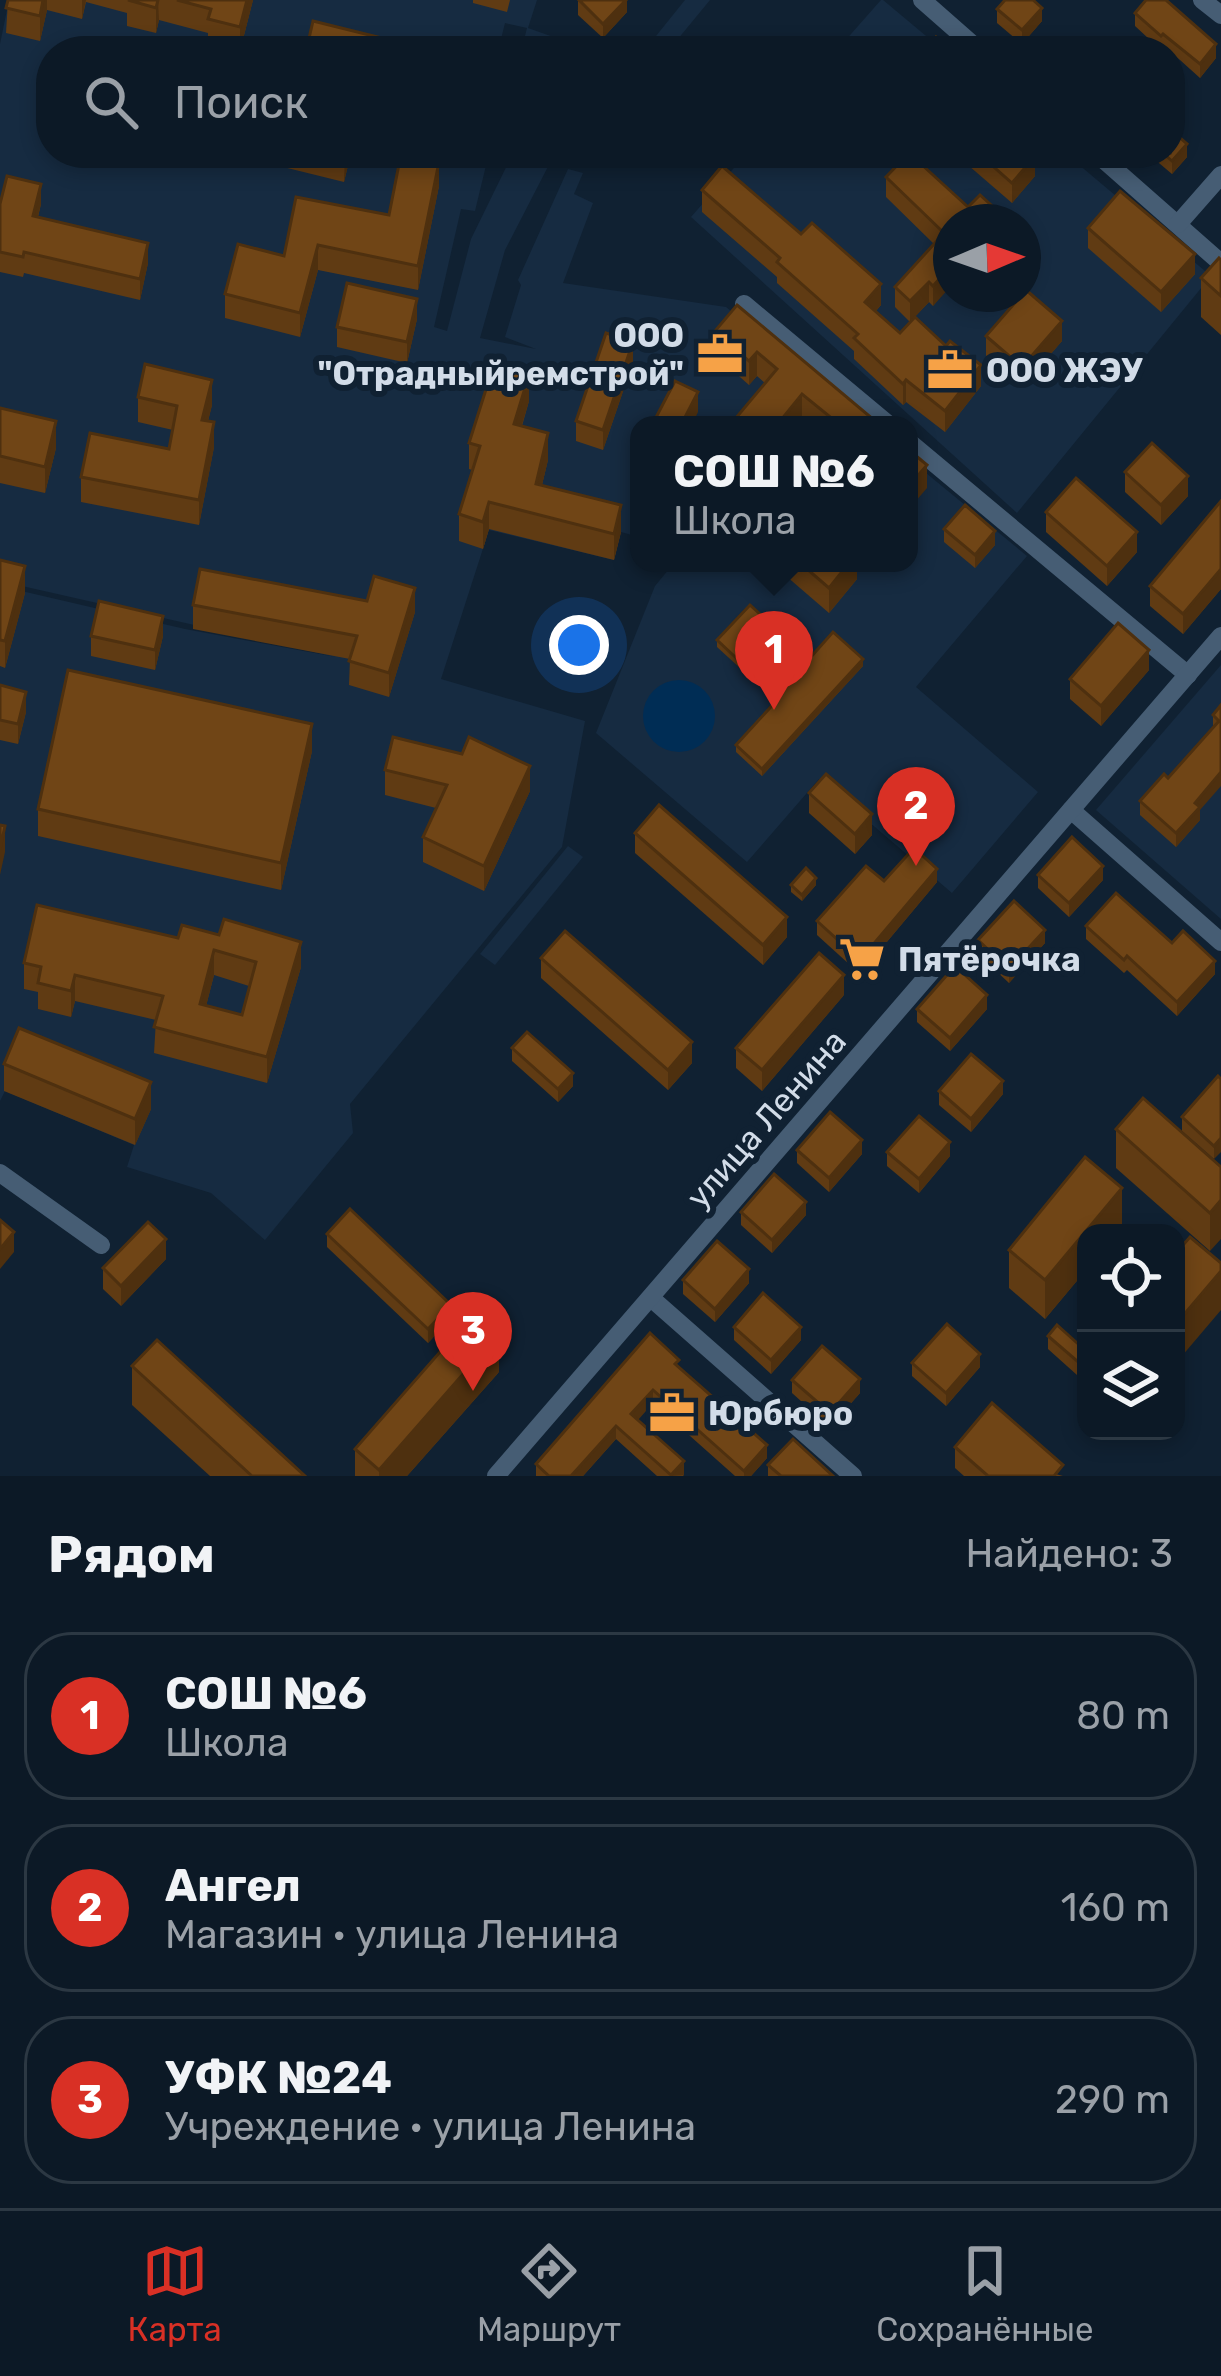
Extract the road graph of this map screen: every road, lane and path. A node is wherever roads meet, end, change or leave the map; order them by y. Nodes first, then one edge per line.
1 (922, 0) edge
2 (1202, 0) edge
3 (1221, 15) edge
4 (963, 36) edge
5 (1113, 168) edge
6 (1221, 175) edge
7 (1178, 224) junction
8 (1221, 262) edge
9 (744, 304) edge
10 (878, 416) edge
11 (918, 450) edge
12 (1221, 636) edge
13 (1188, 675) junction
14 (1071, 810) junction
15 (1221, 942) edge
16 (0, 1173) edge
17 (101, 1245) dead end
18 (651, 1298) junction
19 (502, 1474) edge
20 (854, 1476) edge

1 - 4 street
2 - 3 street
5 - 7 street
6 - 7 street
7 - 8 street
9 - 10 street
11 - 13 street
12 - 13 street, улица Ленина
13 - 14 street, улица Ленина
14 - 15 street
14 - 18 street, улица Ленина
16 - 17 street
18 - 19 street, улица Ленина
18 - 20 street

